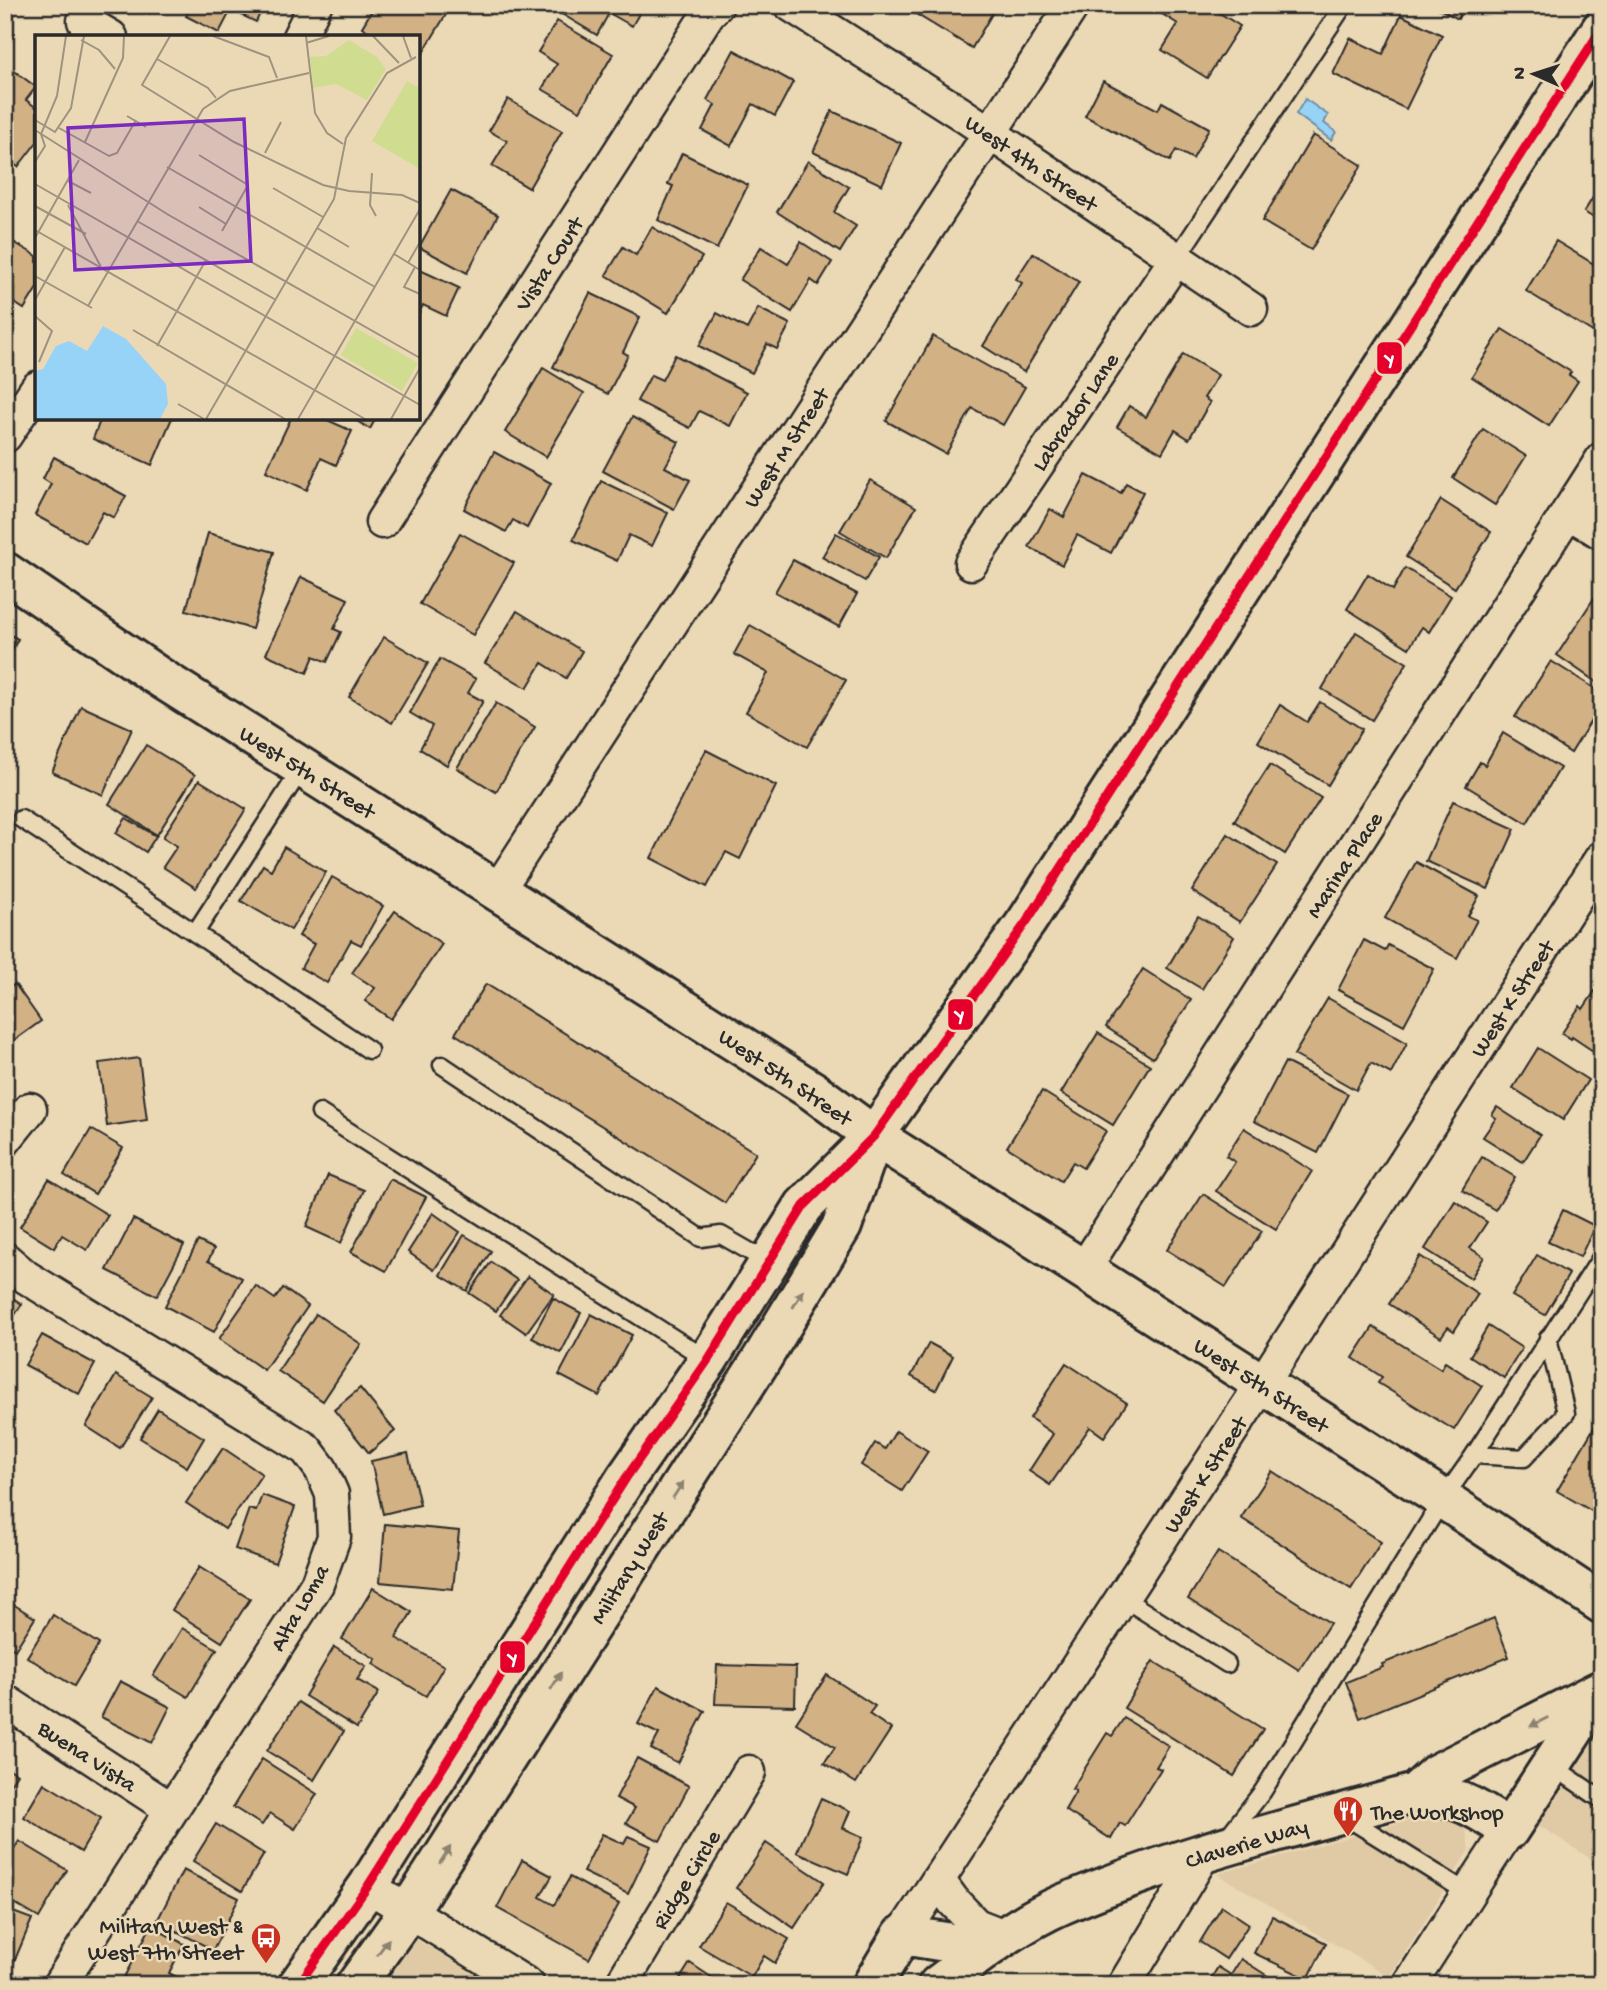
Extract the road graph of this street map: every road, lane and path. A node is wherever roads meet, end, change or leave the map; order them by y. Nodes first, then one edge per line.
1 (315, 5) edge
2 (717, 5) edge
3 (1073, 5) edge
4 (1344, 5) edge
5 (808, 9) edge
6 (83, 21) dead end
7 (1602, 27) edge
8 (108, 35) edge
9 (300, 35) edge
10 (989, 133) junction
11 (1176, 259) junction
12 (1251, 309) dead end
13 (35, 391) edge
14 (5, 436) edge
15 (1602, 459) edge
16 (1568, 512) junction
17 (382, 522) dead end
18 (1602, 533) edge
19 (971, 563) dead end
20 (5, 572) edge
21 (302, 768) junction
22 (21, 819) dead end
23 (1602, 857) edge
24 (498, 890) junction
25 (195, 933) junction
26 (369, 1050) dead end
27 (442, 1065) dead end
28 (30, 1109) dead end
29 (320, 1113) dead end
30 (874, 1136) junction
31 (5, 1140) edge
32 (1602, 1256) edge
33 (5, 1259) edge
34 (768, 1262) junction
35 (1084, 1269) junction
36 (1548, 1338) junction
37 (708, 1360) junction
38 (1262, 1384) junction
39 (1474, 1455) junction
40 (1443, 1499) junction
41 (1123, 1598) junction
42 (1602, 1604) edge
43 (1227, 1664) dead end
44 (1601, 1689) edge
45 (5, 1701) edge
46 (1551, 1765) junction
47 (749, 1772) dead end
48 (1415, 1793) junction
49 (1602, 1800) edge
50 (171, 1809) junction
51 (1341, 1814) junction
52 (1509, 1830) junction
53 (1212, 1849) junction
54 (938, 1880) junction
55 (368, 1886) junction
56 (1468, 1894) junction
57 (408, 1912) junction
58 (902, 1935) junction
59 (1004, 1936) junction
60 (358, 1984) edge
61 (59, 1985) edge
62 (298, 1985) edge
63 (528, 1985) edge
64 (621, 1985) edge
65 (872, 1985) edge
66 (938, 1985) edge
67 (1124, 1985) edge
68 (1409, 1985) edge

1 - 9 street
2 - 17 street, Vista Court
3 - 10 street, West M Street
4 - 11 lane
5 - 10 street, West 4th Street
6 - 8 street
7 - 30 main road, Military West
10 - 11 street, West 4th Street
10 - 24 street, West M Street
11 - 12 street, West 4th Street
11 - 19 street, Labrador Lane
13 - 14 street
15 - 16 street, Marina Place
16 - 18 street
16 - 35 street, Marina Place
20 - 21 main road, West 5th Street
21 - 24 main road, West 5th Street
21 - 25 lane
22 - 25 lane
23 - 38 street, West K Street
24 - 30 main road, West 5th Street
25 - 26 lane
27 - 34 lane
28 - 31 street
29 - 37 lane
30 - 34 main road, Military West
30 - 35 main road, West 5th Street
57 -> 30 main road, Military West
32 - 36 lane
33 - 50 street, Alta Loma
34 - 37 main road, Military West
35 - 38 main road, West 5th Street
36 - 39 lane
36 - 39 lane
37 - 55 main road, Military West
38 - 40 main road, West 5th Street
38 - 41 street, West K Street
39 - 40 lane
40 - 42 main road, West 5th Street
40 - 53 lane
41 - 43 lane
41 - 54 street, West K Street
44 - 46 main road
44 -> 48 main road, Claverie Way
45 - 50 street, Buena Vista
46 - 49 lane
46 - 52 main road
47 - 64 street, Ridge Circle
48 - 51 main road, Claverie Way
48 - 52 main road
50 - 61 street, Alta Loma
51 - 53 main road, Claverie Way
51 - 56 lane
52 - 56 street
53 - 59 main road, Claverie Way
53 - 67 street
54 - 58 street, West K Street
54 - 59 street
55 - 57 street
55 - 62 main road, Military West
56 - 68 street
60 -> 57 main road, Military West
57 - 63 street
58 - 59 main road, Claverie Way
58 - 65 main road, West K Street
59 - 66 main road, Claverie Way

